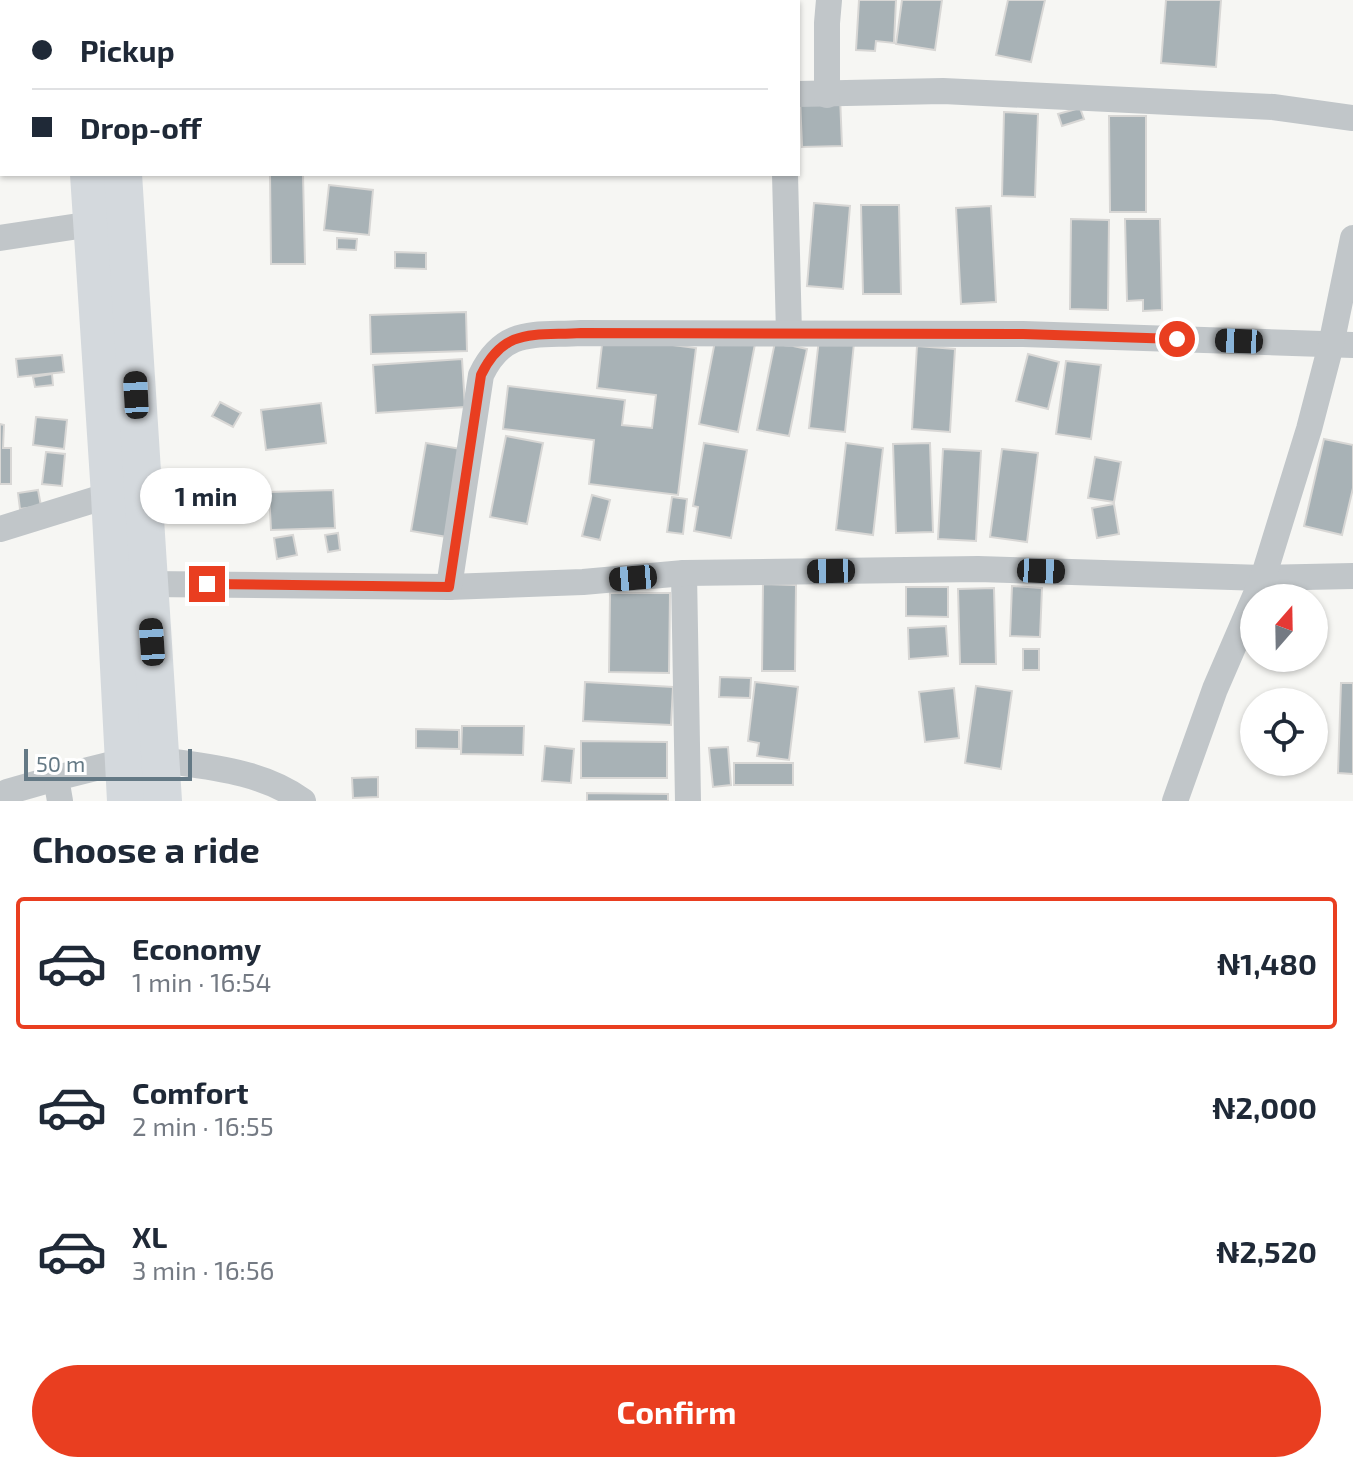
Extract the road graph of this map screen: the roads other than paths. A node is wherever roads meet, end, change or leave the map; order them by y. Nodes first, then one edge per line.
1 (829, 0) edge
2 (800, 94) edge
3 (827, 95) junction
4 (1353, 118) edge
5 (89, 176) edge
6 (123, 176) edge
7 (785, 176) edge
8 (92, 224) junction
9 (0, 238) edge
10 (1353, 238) edge
11 (789, 334) junction
12 (1342, 345) edge
13 (110, 495) junction
14 (0, 529) edge
15 (684, 573) junction
16 (1353, 576) edge
17 (1263, 578) junction
18 (147, 584) junction
19 (449, 587) junction
20 (142, 760) junction
21 (58, 790) edge
22 (1, 801) edge
23 (126, 801) edge
24 (163, 801) edge
25 (303, 801) edge
26 (688, 801) edge
27 (1175, 801) edge

1 - 3 street
2 - 3 street
3 - 4 street
5 - 8 highway
6 - 18 highway
7 - 11 street
8 - 9 street
8 - 13 highway
10 - 12 street
11 - 12 street
11 - 19 street
12 - 17 street
13 - 14 street
13 - 20 highway
15 - 17 street
15 - 19 street
15 - 26 street
16 - 17 street
17 - 27 street
18 - 19 street
18 - 20 highway
20 - 21 street
20 - 23 highway
20 - 24 highway
20 - 25 street
21 - 22 street

